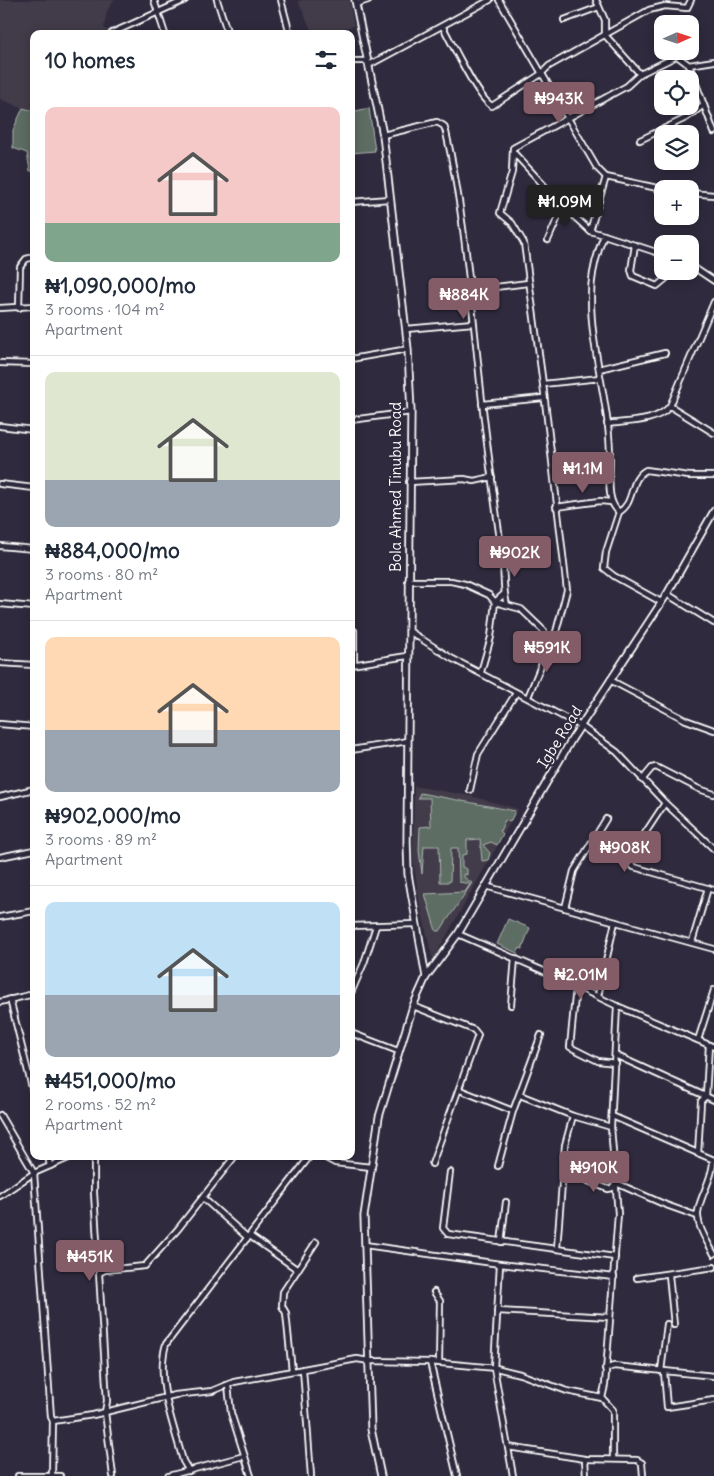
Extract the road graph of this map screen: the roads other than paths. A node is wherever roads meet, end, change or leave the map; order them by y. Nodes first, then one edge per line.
1 (154, 0) edge
2 (185, 0) edge
3 (217, 0) edge
4 (281, 0) edge
5 (368, 0) edge
6 (490, 0) edge
7 (499, 0) edge
8 (596, 0) edge
9 (691, 0) edge
10 (356, 2) edge
11 (600, 7) junction
12 (158, 13) junction
13 (564, 20) dead end
14 (443, 27) junction
15 (119, 30) edge
16 (164, 30) edge
17 (227, 30) edge
18 (289, 30) edge
19 (605, 35) junction
20 (714, 60) edge
21 (355, 61) edge
22 (368, 63) junction
23 (689, 65) junction
24 (541, 74) junction
25 (640, 74) junction
26 (704, 105) junction
27 (567, 120) junction
28 (712, 122) edge
29 (714, 132) edge
30 (382, 135) junction
31 (640, 140) dead end
32 (513, 152) junction
33 (606, 177) junction
34 (654, 187) edge
35 (699, 193) edge
36 (714, 194) edge
37 (389, 199) junction
38 (355, 202) edge
39 (563, 206) junction
40 (590, 231) junction
41 (604, 236) junction
42 (548, 240) dead end
43 (635, 245) junction
44 (654, 251) edge
45 (30, 258) edge
46 (699, 271) edge
47 (664, 280) edge
48 (714, 281) edge
49 (528, 283) junction
50 (471, 290) junction
51 (714, 302) edge
52 (30, 307) edge
53 (0, 308) edge
54 (19, 308) junction
55 (474, 322) junction
56 (406, 329) junction
57 (408, 348) junction
58 (666, 353) dead end
59 (355, 358) edge
60 (0, 363) edge
61 (30, 364) edge
62 (599, 369) junction
63 (600, 378) junction
64 (543, 384) junction
65 (543, 398) junction
66 (482, 404) junction
67 (670, 406) junction
68 (410, 412) junction
69 (355, 419) edge
70 (607, 424) junction
71 (0, 426) edge
72 (30, 430) edge
73 (714, 433) edge
74 (714, 476) edge
75 (492, 478) junction
76 (409, 482) junction
77 (0, 484) edge
78 (30, 488) edge
79 (611, 502) junction
80 (556, 508) junction
81 (714, 511) edge
82 (619, 512) junction
83 (0, 546) edge
84 (30, 549) edge
85 (408, 581) junction
86 (504, 594) junction
87 (667, 594) junction
88 (495, 602) junction
89 (661, 602) junction
90 (0, 604) edge
91 (507, 605) junction
92 (30, 607) edge
93 (714, 623) edge
94 (409, 632) junction
95 (548, 642) junction
96 (407, 656) junction
97 (0, 663) edge
98 (355, 664) edge
99 (30, 665) edge
100 (481, 672) junction
101 (610, 680) junction
102 (516, 693) junction
103 (528, 697) junction
104 (0, 724) edge
105 (581, 726) junction
106 (30, 727) edge
107 (714, 730) edge
108 (408, 741) junction
109 (355, 749) edge
110 (642, 780) junction
111 (30, 790) edge
112 (470, 790) dead end
113 (714, 794) edge
114 (0, 797) edge
115 (665, 803) junction
116 (606, 819) dead end
117 (714, 849) edge
118 (30, 851) edge
119 (0, 857) edge
120 (485, 886) junction
121 (708, 888) junction
122 (714, 890) edge
123 (566, 908) junction
124 (30, 912) edge
125 (0, 917) edge
126 (615, 922) junction
127 (416, 924) junction
128 (355, 926) edge
129 (376, 926) junction
130 (458, 934) junction
131 (692, 942) junction
132 (714, 949) edge
133 (515, 958) junction
134 (426, 977) junction
135 (355, 984) edge
136 (576, 987) junction
137 (714, 990) edge
138 (30, 995) edge
139 (598, 996) junction
140 (10, 999) junction
141 (0, 1002) edge
142 (511, 1004) dead end
143 (413, 1006) junction
144 (617, 1006) junction
145 (355, 1035) edge
146 (541, 1036) dead end
147 (698, 1040) junction
148 (712, 1046) edge
149 (398, 1051) junction
150 (615, 1056) junction
151 (616, 1063) junction
152 (30, 1080) edge
153 (460, 1090) junction
154 (520, 1095) junction
155 (706, 1096) junction
156 (714, 1100) edge
157 (514, 1111) junction
158 (0, 1115) edge
159 (573, 1116) junction
160 (612, 1116) junction
161 (611, 1127) junction
162 (698, 1154) junction
163 (49, 1160) edge
164 (64, 1160) edge
165 (93, 1160) edge
166 (232, 1160) edge
167 (307, 1160) edge
168 (329, 1160) edge
169 (714, 1160) edge
170 (432, 1164) dead end
171 (50, 1166) junction
172 (498, 1166) dead end
173 (714, 1166) edge
174 (371, 1167) junction
175 (563, 1171) junction
176 (450, 1172) dead end
177 (34, 1173) junction
178 (616, 1183) junction
179 (0, 1196) edge
180 (203, 1198) junction
181 (506, 1202) dead end
182 (697, 1216) junction
183 (249, 1237) junction
184 (316, 1242) dead end
185 (501, 1242) junction
186 (365, 1245) junction
187 (557, 1248) junction
188 (714, 1254) edge
189 (615, 1257) junction
190 (500, 1264) junction
191 (98, 1265) junction
192 (714, 1267) edge
193 (105, 1270) junction
194 (298, 1270) junction
195 (99, 1273) junction
196 (669, 1275) junction
197 (614, 1277) junction
198 (637, 1278) dead end
199 (434, 1292) dead end
200 (498, 1311) junction
201 (610, 1317) junction
202 (667, 1324) dead end
203 (674, 1325) dead end
204 (369, 1361) junction
205 (430, 1362) junction
206 (439, 1363) junction
207 (494, 1368) junction
208 (303, 1369) junction
209 (605, 1369) junction
210 (292, 1371) junction
211 (662, 1372) junction
212 (714, 1376) edge
213 (228, 1385) junction
214 (167, 1397) junction
215 (602, 1398) junction
216 (714, 1400) edge
217 (105, 1412) junction
218 (53, 1421) junction
219 (508, 1447) junction
220 (244, 1456) junction
221 (585, 1459) junction
222 (613, 1459) junction
223 (188, 1471) junction
224 (52, 1475) edge
225 (18, 1476) edge
226 (60, 1476) edge
227 (113, 1476) edge
228 (168, 1476) edge
229 (251, 1476) edge
230 (311, 1476) edge
231 (382, 1476) edge
232 (457, 1476) edge
233 (513, 1476) edge
234 (586, 1476) edge
235 (643, 1476) edge

1 - 12 street
2 - 12 street
3 - 17 street
4 - 18 street
5 - 10 street
6 - 14 street
7 - 24 street
8 - 11 street
9 - 19 street
10 - 22 main road, Bola Ahmed Tinubu Road
11 - 13 street
11 - 19 street
12 - 15 street
12 - 16 street
14 - 22 street
14 - 24 street
19 - 24 street
19 - 25 street
20 - 23 street
21 - 22 street
22 - 30 main road, Bola Ahmed Tinubu Road
23 - 25 street
23 - 26 street
24 - 27 street
25 - 27 street
26 - 28 street
26 - 31 street
27 - 32 street
27 - 33 street
28 - 29 street
30 - 37 main road, Bola Ahmed Tinubu Road
30 - 50 street
32 - 39 street
32 - 49 street
33 - 34 street
33 - 40 street
35 - 36 street
37 - 38 street
37 - 56 main road, Bola Ahmed Tinubu Road
39 - 40 street
39 - 42 street
40 - 41 street
41 - 43 street
41 - 62 street
43 - 44 street
43 - 47 street
45 - 54 street
46 - 48 street
49 - 50 street
49 - 64 street
50 - 55 street
51 - 67 street
52 - 54 street
53 - 54 street
55 - 56 street
55 - 66 street
56 - 57 main road, Bola Ahmed Tinubu Road
57 - 59 street
57 - 68 main road, Bola Ahmed Tinubu Road
58 - 62 street
60 - 61 street
62 - 63 street
63 - 64 street
63 - 70 street
64 - 65 street
65 - 66 street
65 - 80 street
66 - 75 street
67 - 70 street
67 - 73 street
68 - 69 street
68 - 76 main road, Bola Ahmed Tinubu Road
70 - 79 street
71 - 72 street
74 - 82 street
75 - 76 street
75 - 86 street
76 - 85 main road, Bola Ahmed Tinubu Road
77 - 78 street
79 - 80 street
79 - 82 street
80 - 95 street
81 - 87 main road, Igbe Road
82 - 89 street
83 - 84 street
85 - 88 street
85 - 94 main road, Bola Ahmed Tinubu Road
86 - 88 street
86 - 91 street
87 - 89 main road, Igbe Road
87 - 93 street
88 - 91 street
88 - 100 street
89 - 101 main road, Igbe Road
90 - 92 street
91 - 95 street
94 - 96 main road, Bola Ahmed Tinubu Road
94 - 100 street
95 - 103 street
96 - 98 street
96 - 108 main road, Bola Ahmed Tinubu Road
97 - 99 street
100 - 102 street
101 - 105 main road, Igbe Road
101 - 107 street
102 - 103 street
102 - 112 street
103 - 105 street
104 - 106 street
105 - 110 street
105 - 120 main road, Igbe Road
108 - 109 street
108 - 127 main road, Bola Ahmed Tinubu Road
110 - 113 street
110 - 115 street
111 - 114 street
115 - 117 street
115 - 121 street
116 - 123 street
118 - 119 street
120 - 123 street
120 - 130 main road, Igbe Road
121 - 122 street
121 - 131 street
123 - 126 street
124 - 125 street
126 - 131 street
126 - 139 street
127 - 129 street
127 - 134 main road, Bola Ahmed Tinubu Road
128 - 129 street
129 - 135 street
130 - 133 street
130 - 134 main road, Igbe Road
131 - 132 street
133 - 136 street
133 - 142 street
134 - 143 main road, Igbe Road
136 - 139 street
136 - 151 street
137 - 147 street
138 - 140 street
139 - 144 street
140 - 141 street
140 - 152 street
143 - 149 main road, Igbe Road
143 - 153 street
144 - 147 street
144 - 150 street
145 - 149 street
146 - 154 street
147 - 148 street
148 - 155 street
149 - 174 main road, Igbe Road
150 - 151 street
150 - 155 street
151 - 160 street
153 - 157 street
153 - 170 street
154 - 157 street
154 - 159 street
155 - 156 street
155 - 162 street
157 - 172 street
158 - 177 street
159 - 161 street
159 - 175 street
160 - 161 street
160 - 162 street
161 - 178 street
162 - 169 street
163 - 171 street
164 - 171 street
165 - 191 street
166 - 180 street
167 - 183 street
168 - 174 street
169 - 173 street
171 - 177 street
173 - 182 street
174 - 186 main road, Igbe Road
175 - 178 street
175 - 187 street
176 - 185 street
177 - 179 street
177 - 218 street
178 - 182 street
178 - 189 street
180 - 183 street
180 - 193 street
181 - 185 street
182 - 188 street
183 - 194 street
183 - 214 street
184 - 194 street
185 - 187 street
186 - 190 street
186 - 204 main road, Igbe Road
187 - 189 street
189 - 197 street
190 - 197 street
190 - 200 street
191 - 193 street
191 - 195 street
192 - 196 street
193 - 195 street
194 - 210 street
195 - 217 street
196 - 198 street
196 - 203 street
197 - 201 street
199 - 206 street
200 - 201 street
200 - 207 street
201 - 209 street
202 - 211 street
204 - 205 street
204 - 208 street
204 - 231 main road, Igbe Road
205 - 206 street
205 - 232 street
206 - 207 street
207 - 215 street
207 - 219 street
208 - 210 street
208 - 230 street
209 - 211 street
209 - 215 street
210 - 213 street
211 - 212 street
211 - 216 street
213 - 214 street
213 - 220 street
214 - 217 street
214 - 223 street
215 - 222 street
217 - 218 street
217 - 227 street
218 - 224 street
219 - 221 street
219 - 233 street
220 - 223 street
220 - 229 street
221 - 222 street
221 - 234 street
222 - 235 street
223 - 228 street
224 - 225 street
224 - 226 street

